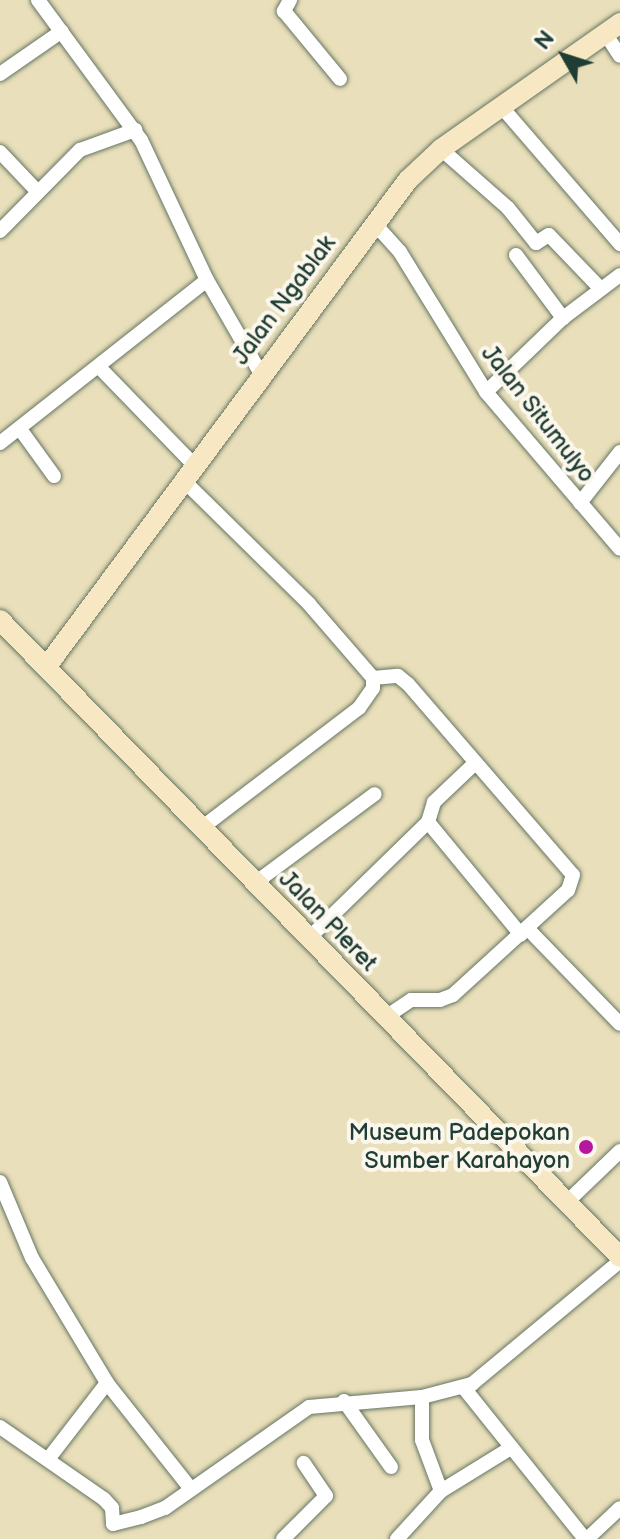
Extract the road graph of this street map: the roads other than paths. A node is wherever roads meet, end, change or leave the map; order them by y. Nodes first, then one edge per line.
1 (38, 0) edge
2 (290, 0) edge
3 (613, 28) edge
4 (62, 31) junction
5 (620, 56) edge
6 (0, 74) edge
7 (340, 79) dead end
8 (500, 105) junction
9 (135, 130) junction
10 (441, 149) junction
11 (0, 152) edge
12 (36, 190) junction
13 (374, 223) junction
14 (0, 231) edge
15 (620, 244) edge
16 (516, 255) dead end
17 (620, 275) edge
18 (207, 280) junction
19 (601, 289) junction
20 (563, 318) junction
21 (100, 368) junction
22 (261, 374) junction
23 (486, 392) junction
24 (20, 429) junction
25 (0, 443) edge
26 (620, 452) edge
27 (189, 473) junction
28 (54, 476) dead end
29 (580, 503) junction
30 (620, 549) edge
31 (0, 620) edge
32 (47, 666) junction
33 (373, 678) junction
34 (474, 764) junction
35 (375, 794) dead end
36 (428, 822) junction
37 (204, 826) junction
38 (255, 883) junction
39 (524, 932) junction
40 (308, 939) junction
41 (384, 1018) junction
42 (620, 1024) edge
43 (620, 1151) edge
44 (0, 1182) edge
45 (566, 1203) junction
46 (620, 1259) edge
47 (107, 1383) junction
48 (464, 1388) junction
49 (422, 1397) junction
50 (344, 1401) junction
51 (0, 1427) edge
52 (509, 1449) junction
53 (49, 1458) junction
54 (304, 1463) dead end
55 (391, 1467) dead end
56 (191, 1489) junction
57 (441, 1491) junction
58 (620, 1508) edge
59 (113, 1524) junction
60 (110, 1539) edge
61 (283, 1539) edge
62 (397, 1539) edge
63 (586, 1539) edge

1 - 4 street
2 - 7 street
3 - 5 street
3 - 8 main road, Jalan Ngablak
4 - 6 street
4 - 9 street
8 - 10 main road, Jalan Ngablak
8 - 15 street
9 - 12 street
9 - 18 street
10 - 13 main road, Jalan Ngablak
10 - 19 street
11 - 12 street
12 - 14 street
13 - 22 main road, Jalan Ngablak
13 - 23 street, Jalan Situmulyo
16 - 20 street
17 - 19 street
18 - 21 street
18 - 22 street
19 - 20 street
20 - 23 street
21 - 24 street
21 - 27 street
22 - 27 main road, Jalan Ngablak
23 - 29 street, Jalan Situmulyo
24 - 25 street
24 - 28 street
26 - 29 street
27 - 32 main road, Jalan Ngablak
27 - 33 street
29 - 30 street, Jalan Situmulyo
31 - 32 main road, Jalan Pleret
32 - 37 main road, Jalan Pleret
33 - 34 street
33 - 37 street
34 - 36 street
34 - 39 street
35 - 38 street
36 - 39 street
36 - 40 street
37 - 38 main road, Jalan Pleret
38 - 40 main road, Jalan Pleret
39 - 41 street
39 - 42 street
40 - 41 main road, Jalan Pleret
41 - 45 main road, Jalan Pleret
43 - 45 street
44 - 47 street
45 - 46 main road, Jalan Pleret
46 - 48 street
47 - 53 street
47 - 56 street
48 - 49 street
48 - 52 street
49 - 50 street
49 - 57 street
50 - 55 street
50 - 56 street
51 - 53 street
52 - 57 street
52 - 63 street
53 - 59 street
54 - 61 street
56 - 59 street
57 - 62 street
58 - 63 street
59 - 60 street

